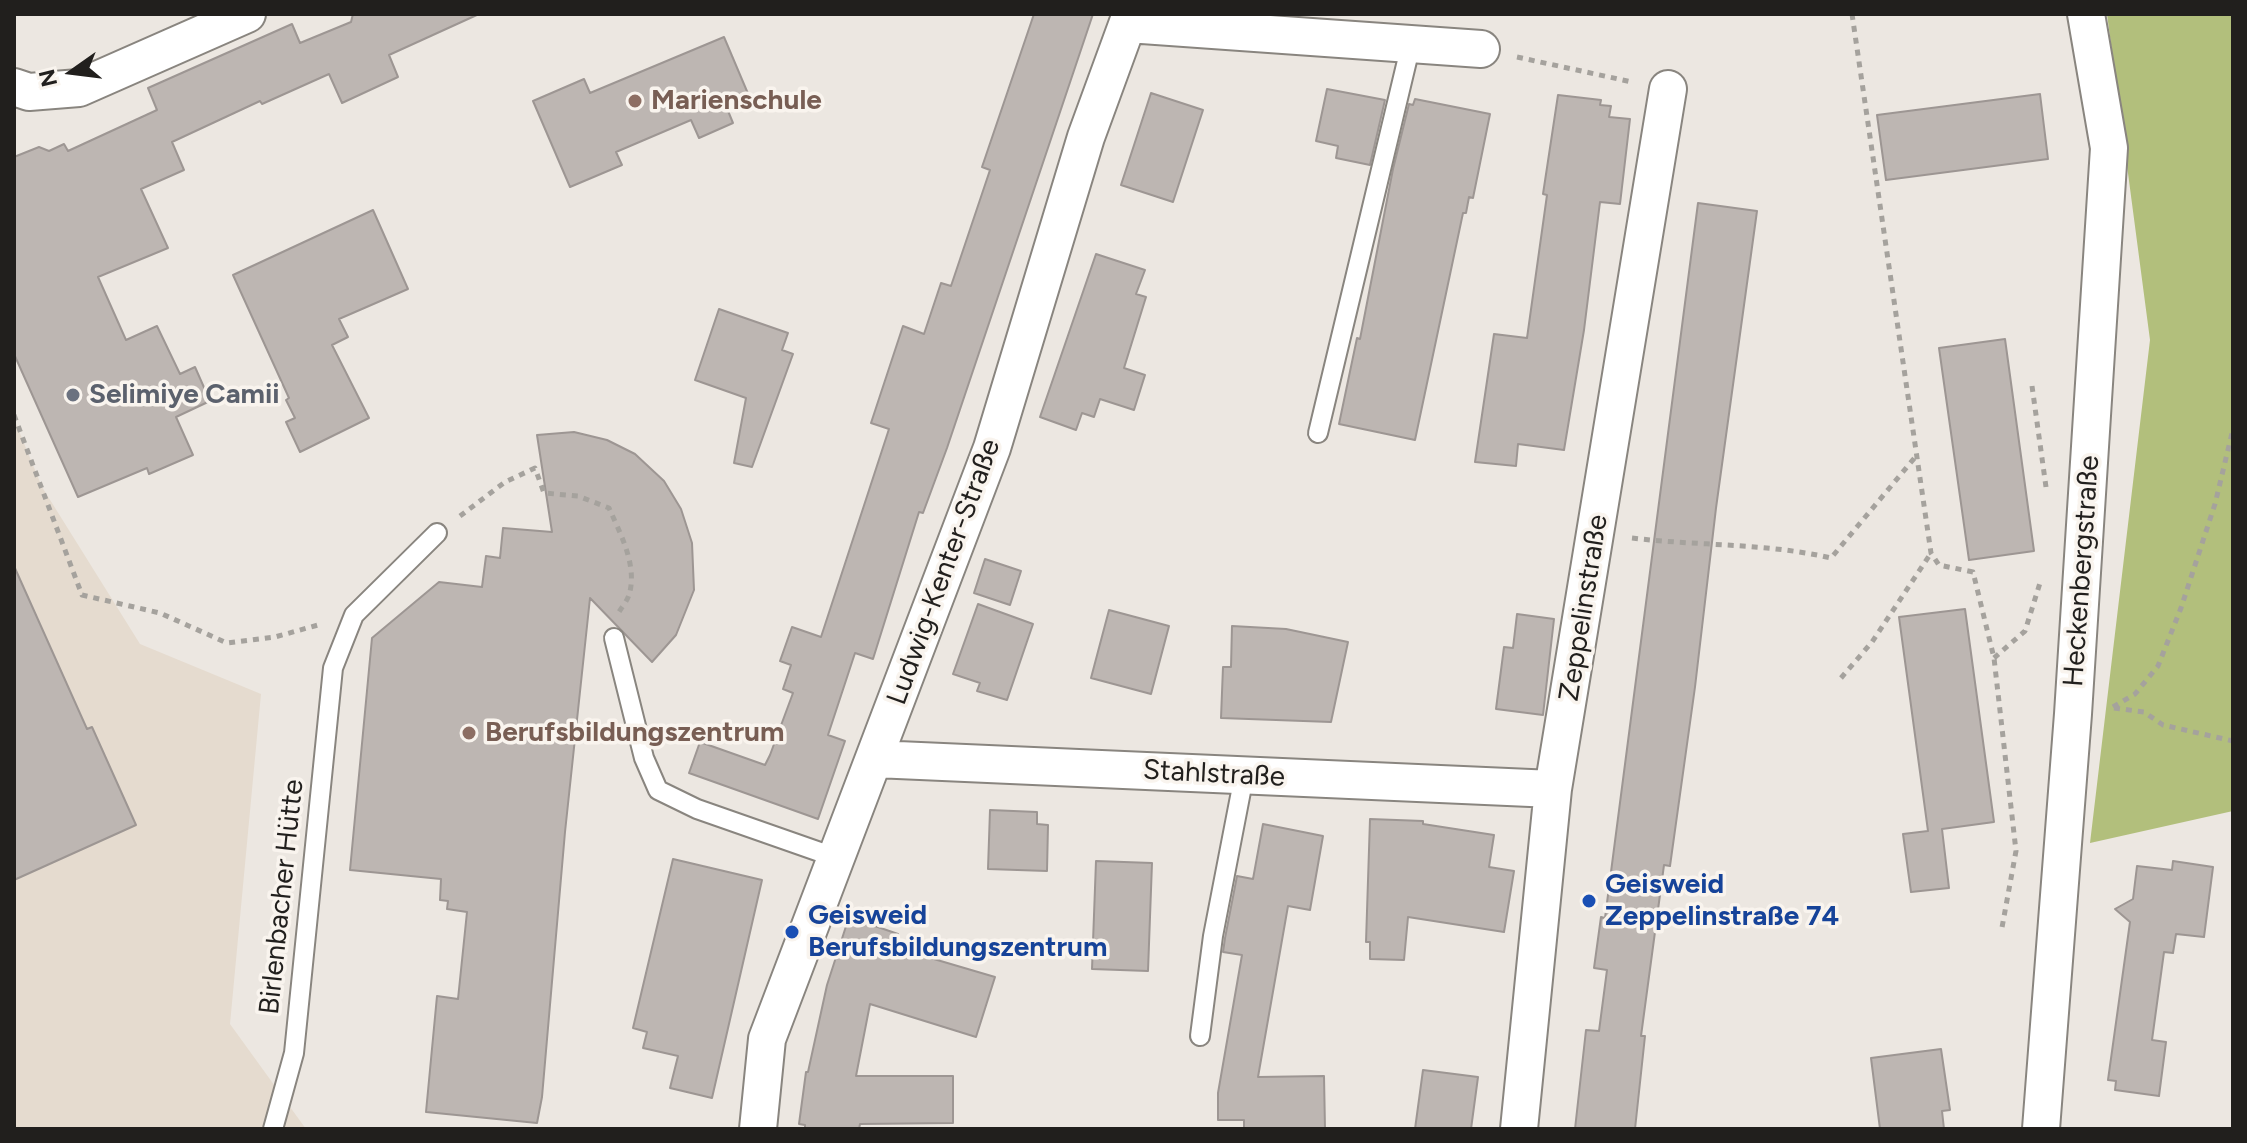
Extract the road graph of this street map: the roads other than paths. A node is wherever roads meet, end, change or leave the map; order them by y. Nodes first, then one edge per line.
1 (247, 14) edge
2 (2086, 14) edge
3 (1129, 19) edge
4 (1411, 44) junction
5 (1481, 49) road end
6 (14, 87) edge
7 (1668, 89) road end
8 (1318, 433) dead end
9 (437, 533) road end
10 (614, 638) road end
11 (875, 759) junction
12 (1244, 776) junction
13 (1553, 789) junction
14 (837, 858) junction
15 (1200, 1036) dead end
16 (273, 1129) edge
17 (758, 1129) edge
18 (1519, 1129) edge
19 (2041, 1129) edge

1 - 6 street
2 - 19 street, Heckenbergstraße
3 - 4 street
3 - 11 street, Ludwig-Kenter-Straße
4 - 5 street
4 - 8 lane
7 - 13 street, Zeppelinstraße
9 - 16 lane, Birlenbacher Hütte
10 - 14 lane
11 - 12 street, Stahlstraße
11 - 14 street, Ludwig-Kenter-Straße
12 - 13 street, Stahlstraße
12 - 15 lane
13 - 18 street, Zeppelinstraße
14 - 17 street, Ludwig-Kenter-Straße

